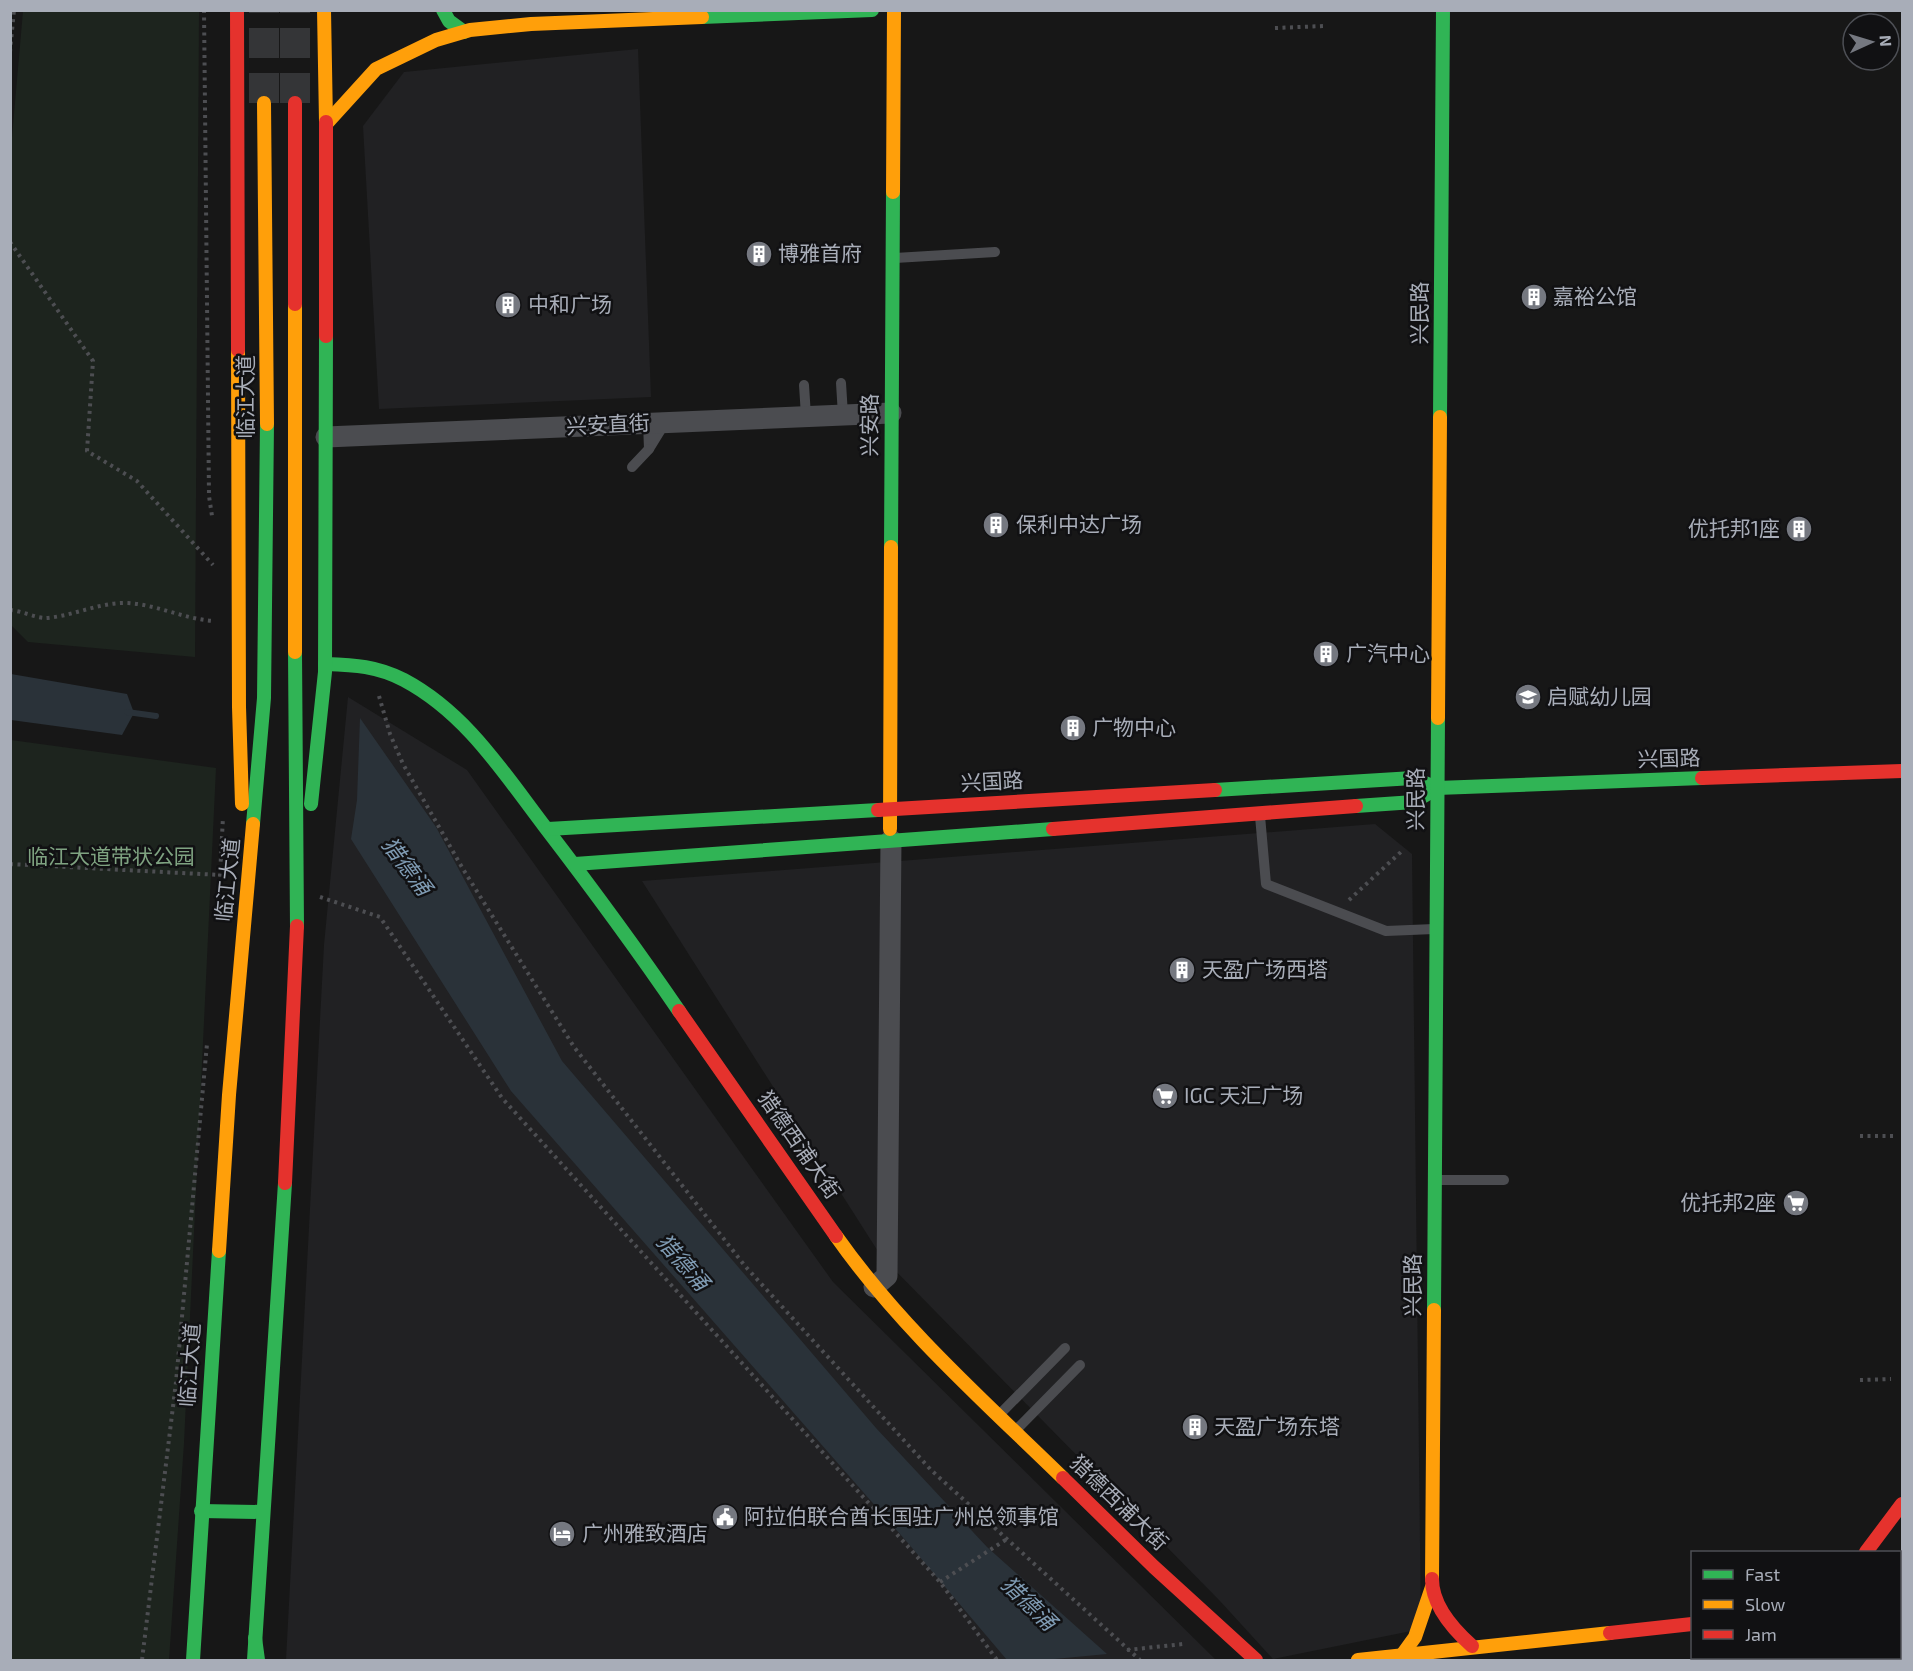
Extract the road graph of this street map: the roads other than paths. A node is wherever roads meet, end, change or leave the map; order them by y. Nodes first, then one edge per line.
1 (237, 10) edge
2 (251, 10) edge
3 (317, 10) edge
4 (324, 10) edge
5 (443, 10) edge
6 (872, 10) edge
7 (894, 10) edge
8 (1443, 10) edge
9 (464, 32) junction
10 (324, 42) junction
11 (237, 100) junction
12 (264, 103) tunnel mouth
13 (295, 103) tunnel mouth
14 (326, 124) junction
15 (995, 252) dead end
16 (892, 259) junction
17 (841, 383) dead end
18 (804, 385) dead end
19 (891, 412) junction
20 (843, 415) junction
21 (806, 416) junction
22 (657, 423) junction
23 (326, 437) junction
24 (649, 449) junction
25 (632, 467) dead end
26 (326, 664) junction
27 (1902, 771) edge
28 (1437, 788) junction
29 (890, 809) junction
30 (1259, 813) junction
31 (548, 829) junction
32 (891, 840) junction
33 (575, 864) junction
34 (249, 884) junction
35 (298, 890) junction
36 (1436, 929) junction
37 (1435, 1180) junction
38 (1504, 1180) dead end
39 (874, 1287) junction
40 (1065, 1348) dead end
41 (1080, 1365) dead end
42 (999, 1415) junction
43 (1015, 1431) junction
44 (1902, 1504) edge
45 (201, 1511) junction
46 (263, 1512) junction
47 (1867, 1551) edge
48 (1432, 1587) junction
49 (1691, 1624) edge
50 (255, 1638) junction
51 (1472, 1646) junction
52 (1402, 1655) junction
53 (193, 1660) edge
54 (254, 1660) edge
55 (258, 1660) edge
56 (1256, 1660) edge
57 (1358, 1660) edge

1 - 11 main road
2 - 11 main road
3 - 10 main road
4 - 10 main road
5 - 9 main road
6 - 9 main road
7 - 16 main road, 兴安路
8 - 28 main road, 兴民路
9 - 14 main road
10 - 14 main road
11 - 34 main road
12 - 34 main road, 临江大道
13 - 35 main road
14 - 23 main road
15 - 16 lane
16 - 19 main road, 兴安路
17 - 20 lane
18 - 21 lane
19 - 20 street, 兴安直街
19 - 29 main road, 兴安路
20 - 21 street, 兴安直街
21 - 22 street, 兴安直街
22 - 23 street, 兴安直街
22 - 24 lane
22 - 24 lane
23 - 26 main road
24 - 25 lane
26 - 31 main road, 猎德西浦大街
26 - 35 main road
27 - 28 main road, 兴国路
28 - 29 main road, 兴国路
28 - 30 main road, 兴国路
28 - 36 main road, 兴民路
29 - 31 main road, 兴国路
29 - 32 main road, 兴安路
30 - 32 main road, 兴国路
30 - 36 lane
31 - 33 main road, 猎德西浦大街
32 - 33 main road, 兴国路
32 - 39 street
33 - 39 main road, 猎德西浦大街
34 - 45 main road, 临江大道
35 - 46 main road
36 - 37 main road, 兴民路
37 - 38 lane
37 - 48 main road, 兴民路
39 - 42 main road, 猎德西浦大街
40 - 42 lane
41 - 43 lane
42 - 43 main road, 猎德西浦大街
43 - 56 main road, 猎德西浦大街
44 - 47 main road
45 - 46 main road
45 - 53 main road, 临江大道
46 - 50 main road
48 - 51 main road, 兴民路
48 - 52 main road, 兴民路
49 - 51 main road
50 - 54 main road
50 - 55 main road
51 - 52 main road
52 - 57 main road

